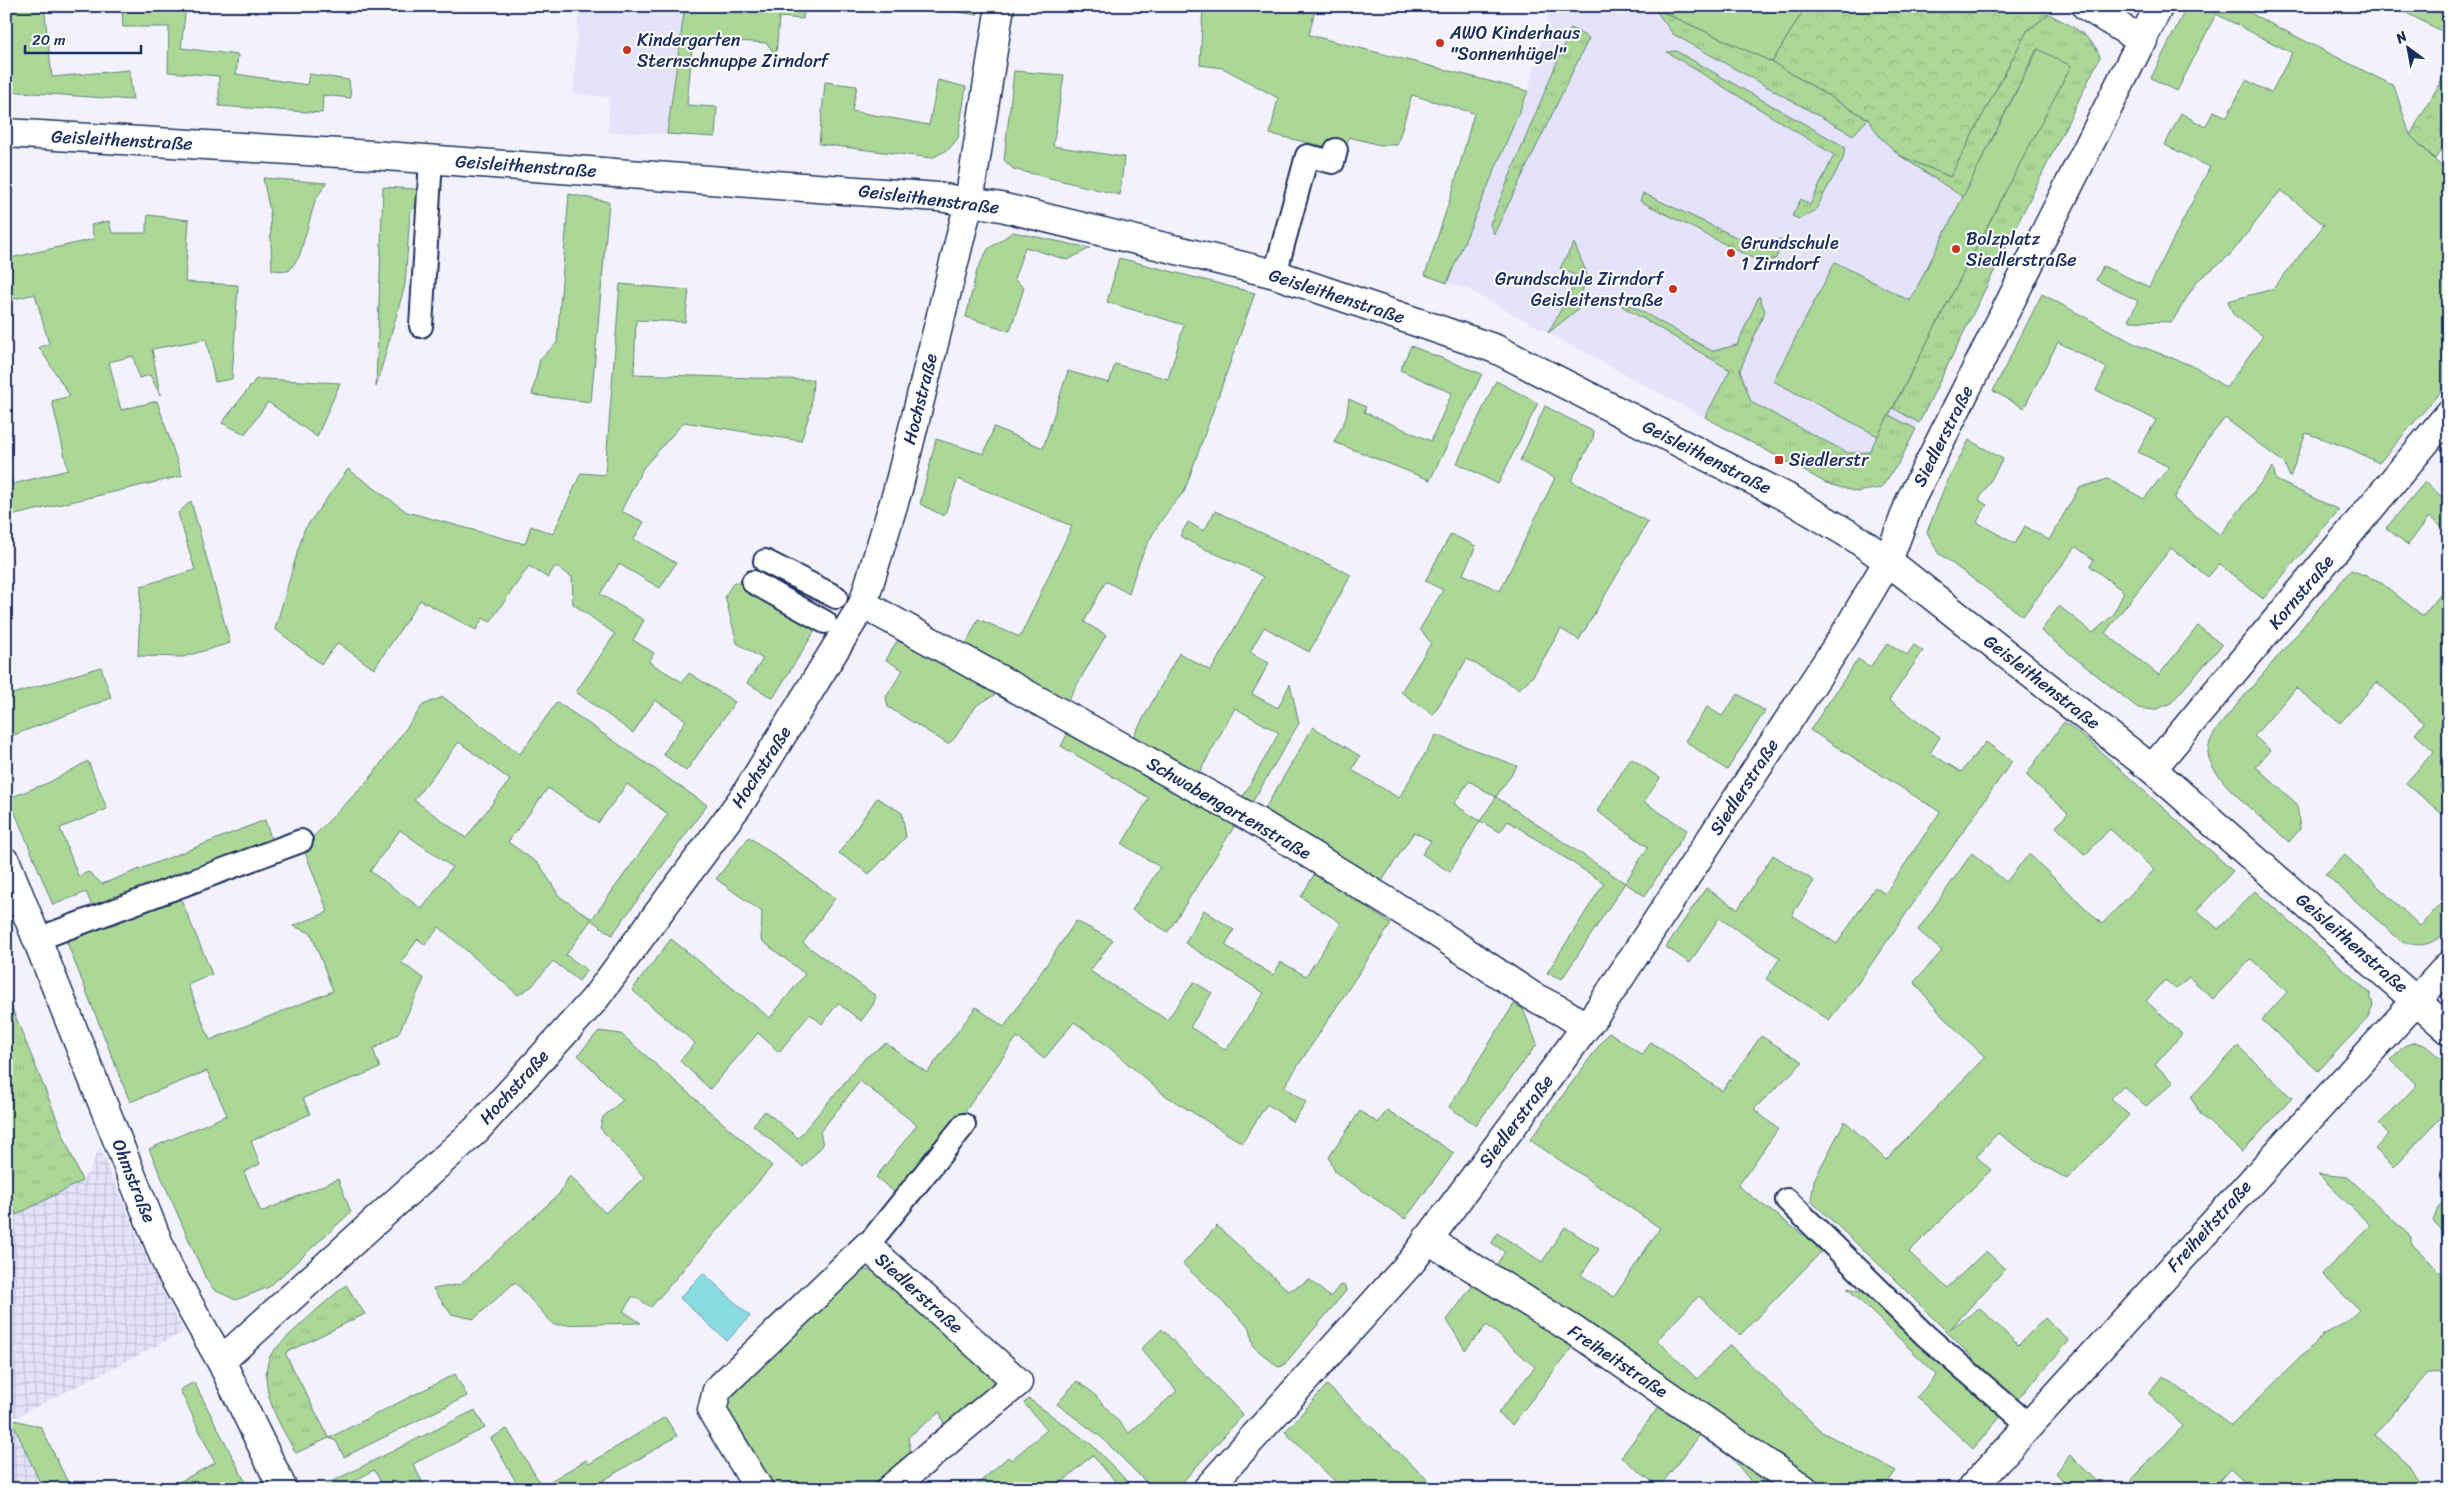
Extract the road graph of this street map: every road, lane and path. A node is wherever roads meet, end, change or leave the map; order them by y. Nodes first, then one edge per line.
1 (1000, 6) edge
2 (2086, 6) edge
3 (2159, 6) edge
4 (2143, 41) junction
5 (6, 133) edge
6 (1336, 150) dead end
7 (431, 159) junction
8 (969, 202) junction
9 (1275, 274) junction
10 (421, 326) dead end
11 (2449, 414) edge
12 (765, 561) dead end
13 (1888, 561) junction
14 (753, 582) dead end
15 (836, 597) dead end
16 (863, 604) junction
17 (825, 622) dead end
18 (2152, 769) junction
19 (301, 841) dead end
20 (6, 862) edge
21 (37, 942) junction
22 (2449, 965) edge
23 (2417, 1000) junction
24 (1586, 1026) junction
25 (2449, 1030) edge
26 (964, 1125) dead end
27 (1787, 1200) dead end
28 (1427, 1239) junction
29 (867, 1246) junction
30 (221, 1361) junction
31 (2029, 1426) junction
32 (283, 1489) edge
33 (759, 1489) edge
34 (890, 1489) edge
35 (1206, 1489) edge
36 (1804, 1489) edge
37 (1971, 1489) edge

1 - 8 street, Hochstraße
2 - 4 street
3 - 4 street, Siedlerstraße
4 - 13 street, Siedlerstraße
5 - 7 street, Geisleithenstraße
6 - 9 lane
7 - 8 street, Geisleithenstraße
7 - 10 lane
8 - 9 street, Geisleithenstraße
8 - 16 street, Hochstraße
9 - 13 street, Geisleithenstraße
11 - 18 street, Kornstraße
12 - 15 lane
13 - 18 street, Geisleithenstraße
13 - 24 street, Siedlerstraße
14 - 17 lane
16 - 24 street, Schwabengartenstraße
16 - 30 street, Hochstraße
18 - 23 street, Geisleithenstraße
19 - 21 lane
20 - 21 street, Ohmstraße
21 - 30 street, Ohmstraße
22 - 23 street, Freiheitstraße
23 - 25 street, Geisleithenstraße
23 - 31 street, Freiheitstraße
24 - 28 street, Siedlerstraße
26 - 29 lane
27 - 31 lane
28 - 35 street, Siedlerstraße
28 - 36 street, Freiheitstraße
29 - 33 street, Siedlerstraße
29 - 34 street, Siedlerstraße
30 - 32 street, Ohmstraße
31 - 37 street, Freiheitstraße

